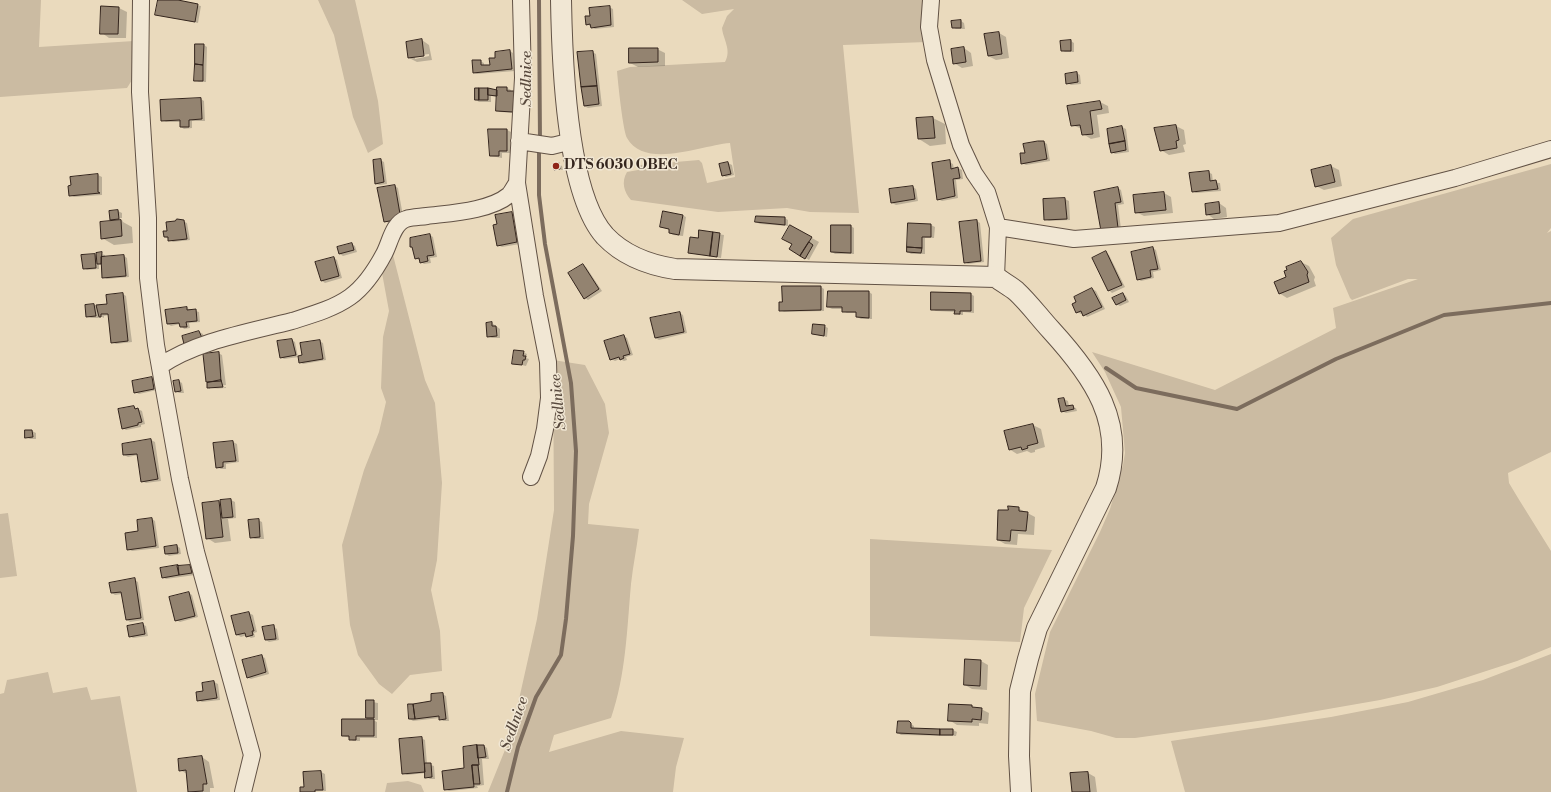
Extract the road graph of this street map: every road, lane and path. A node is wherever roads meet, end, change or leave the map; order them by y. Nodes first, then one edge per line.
1 (141, 0) edge
2 (521, 0) edge
3 (561, 0) edge
4 (931, 0) edge
5 (572, 141) junction
6 (524, 142) junction
7 (1551, 149) edge
8 (517, 183) junction
9 (998, 227) junction
10 (996, 277) junction
11 (160, 366) junction
12 (531, 477) dead end
13 (244, 792) edge
14 (1021, 792) edge

1 - 11 street
2 - 6 street
3 - 5 street
4 - 9 street
5 - 6 street
5 - 10 street
6 - 8 street
7 - 9 street
8 - 11 street
8 - 12 street
9 - 10 street
10 - 14 street
11 - 13 street

